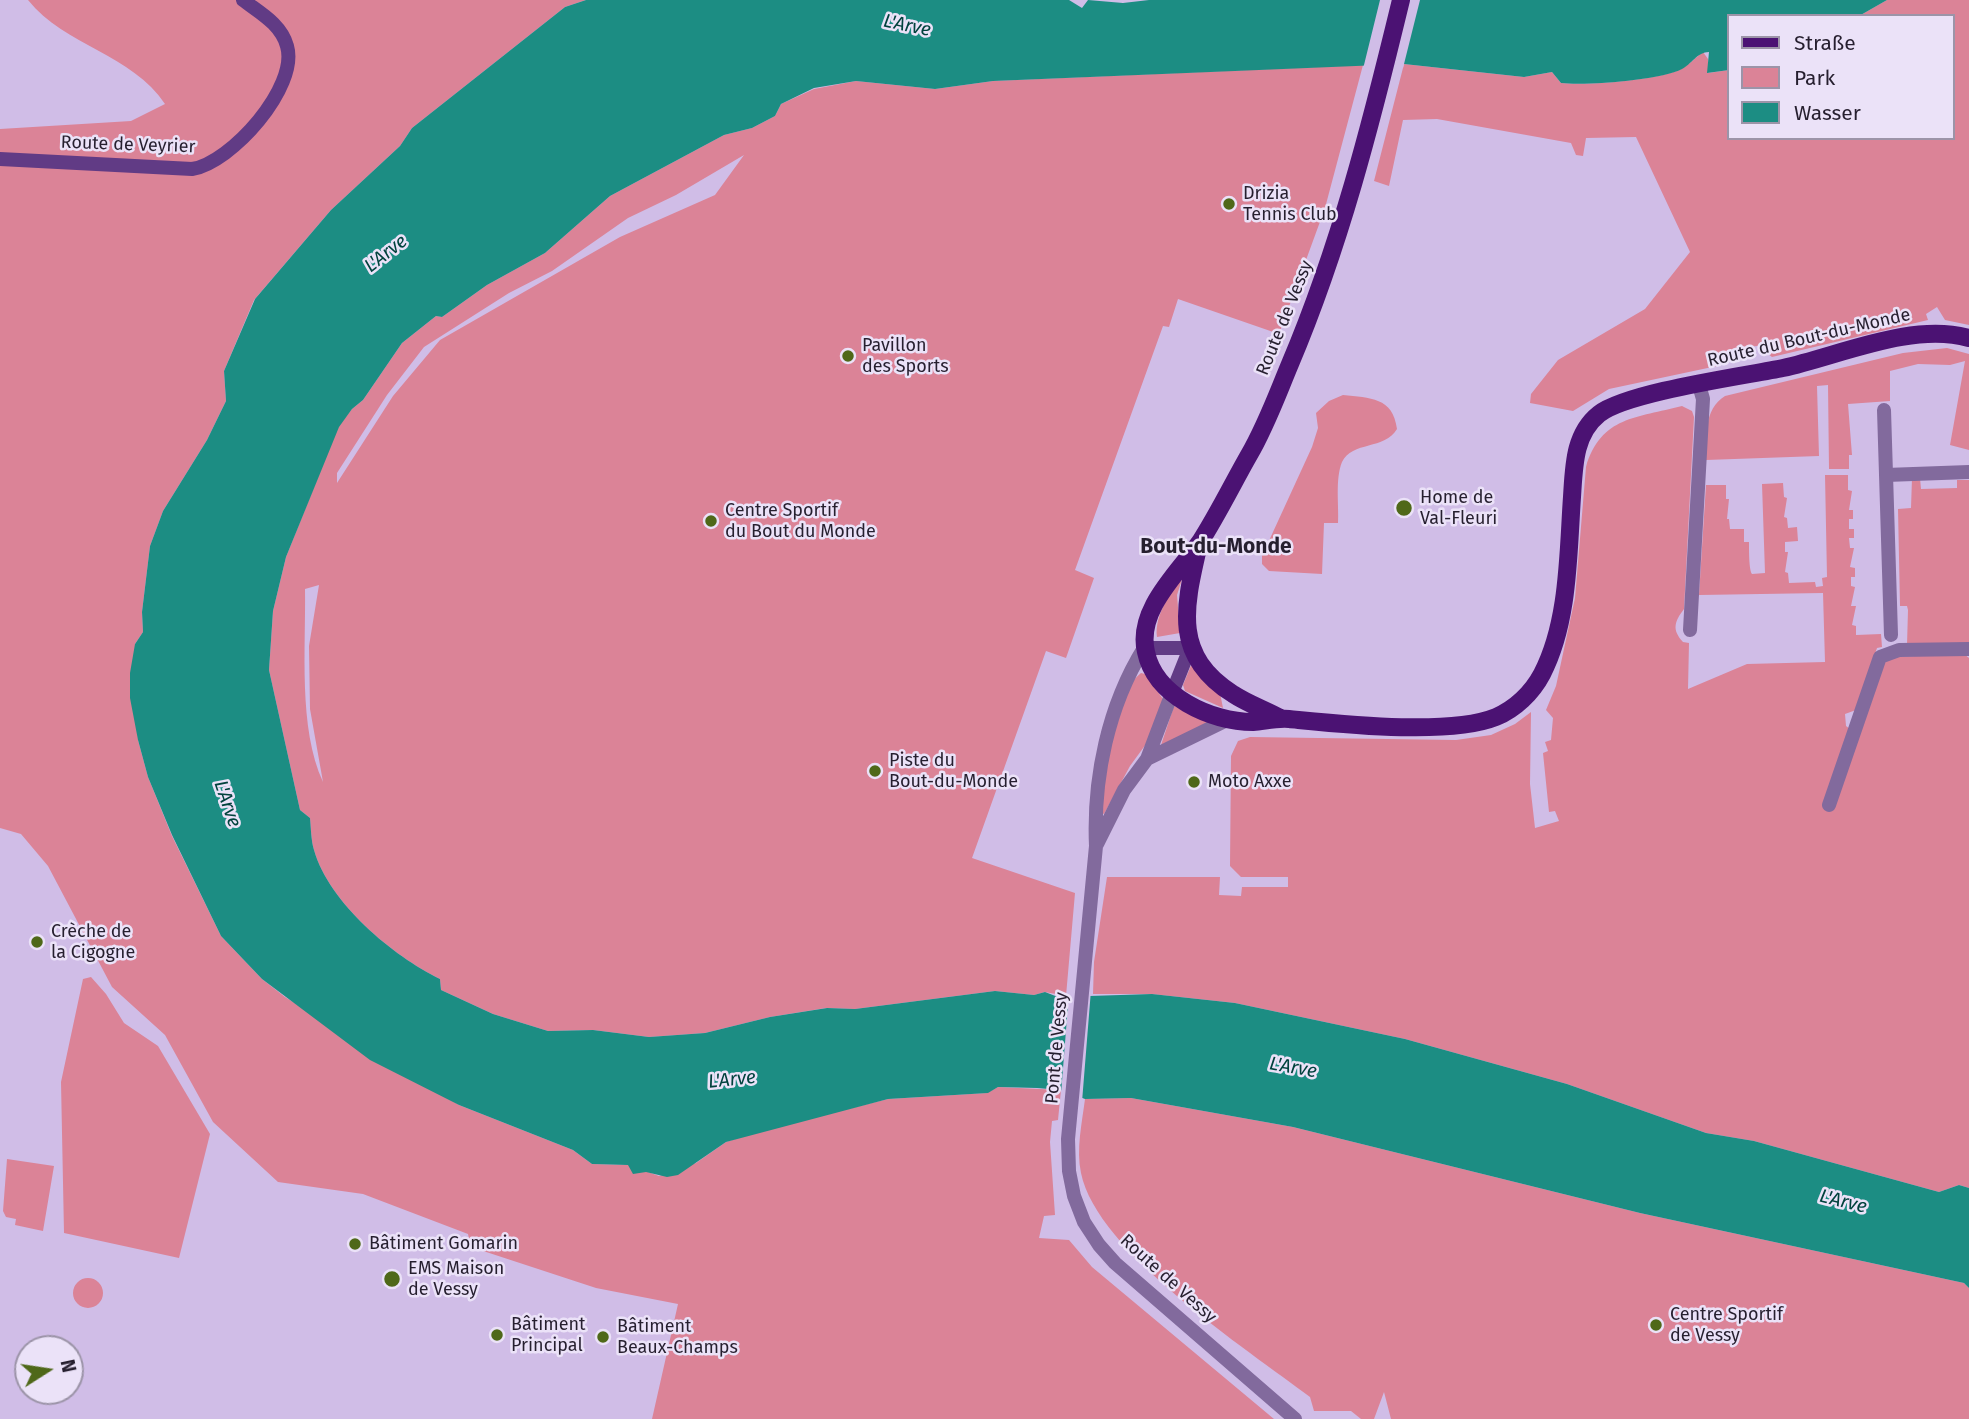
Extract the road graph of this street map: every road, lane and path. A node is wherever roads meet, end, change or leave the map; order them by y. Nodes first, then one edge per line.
1 (243, 0) edge
2 (1401, 0) edge
3 (0, 159) edge
4 (1969, 338) edge
5 (1699, 385) junction
6 (1884, 410) dead end
7 (1969, 472) edge
8 (1886, 475) junction
9 (1199, 543) junction
10 (1690, 631) dead end
11 (1891, 635) dead end
12 (1144, 648) junction
13 (1190, 648) junction
14 (1969, 649) edge
15 (1172, 693) junction
16 (1229, 719) junction
17 (1282, 719) junction
18 (1147, 759) junction
19 (1829, 805) dead end
20 (1096, 846) junction
21 (1084, 960) joint
22 (1068, 1139) joint
23 (1295, 1419) edge

1 - 3 main road, Route de Veyrier
2 - 9 main road, Route de Vessy
4 - 5 main road, Route du Bout-du-Monde
5 - 10 street, Route du Bout-du-Monde
5 - 17 main road, Route du Bout-du-Monde
6 - 8 street
7 - 8 street
8 - 11 street
9 - 12 main road, Route de Vessy
9 - 13 main road, Route de Vessy
12 - 13 main road
12 - 15 main road, Route du Bout-du-Monde
12 - 20 street, Route de Vessy
13 - 15 main road
13 - 17 main road, Route du Bout-du-Monde
14 - 19 street
15 - 16 main road, Route du Bout-du-Monde
15 - 18 street, Route de Vessy
16 - 17 main road, Route du Bout-du-Monde
16 - 18 street, Route de Vessy
18 - 20 street, Route de Vessy
20 - 21 street, Route de Vessy
21 - 22 street, Pont de Vessy
22 - 23 street, Route de Vessy

